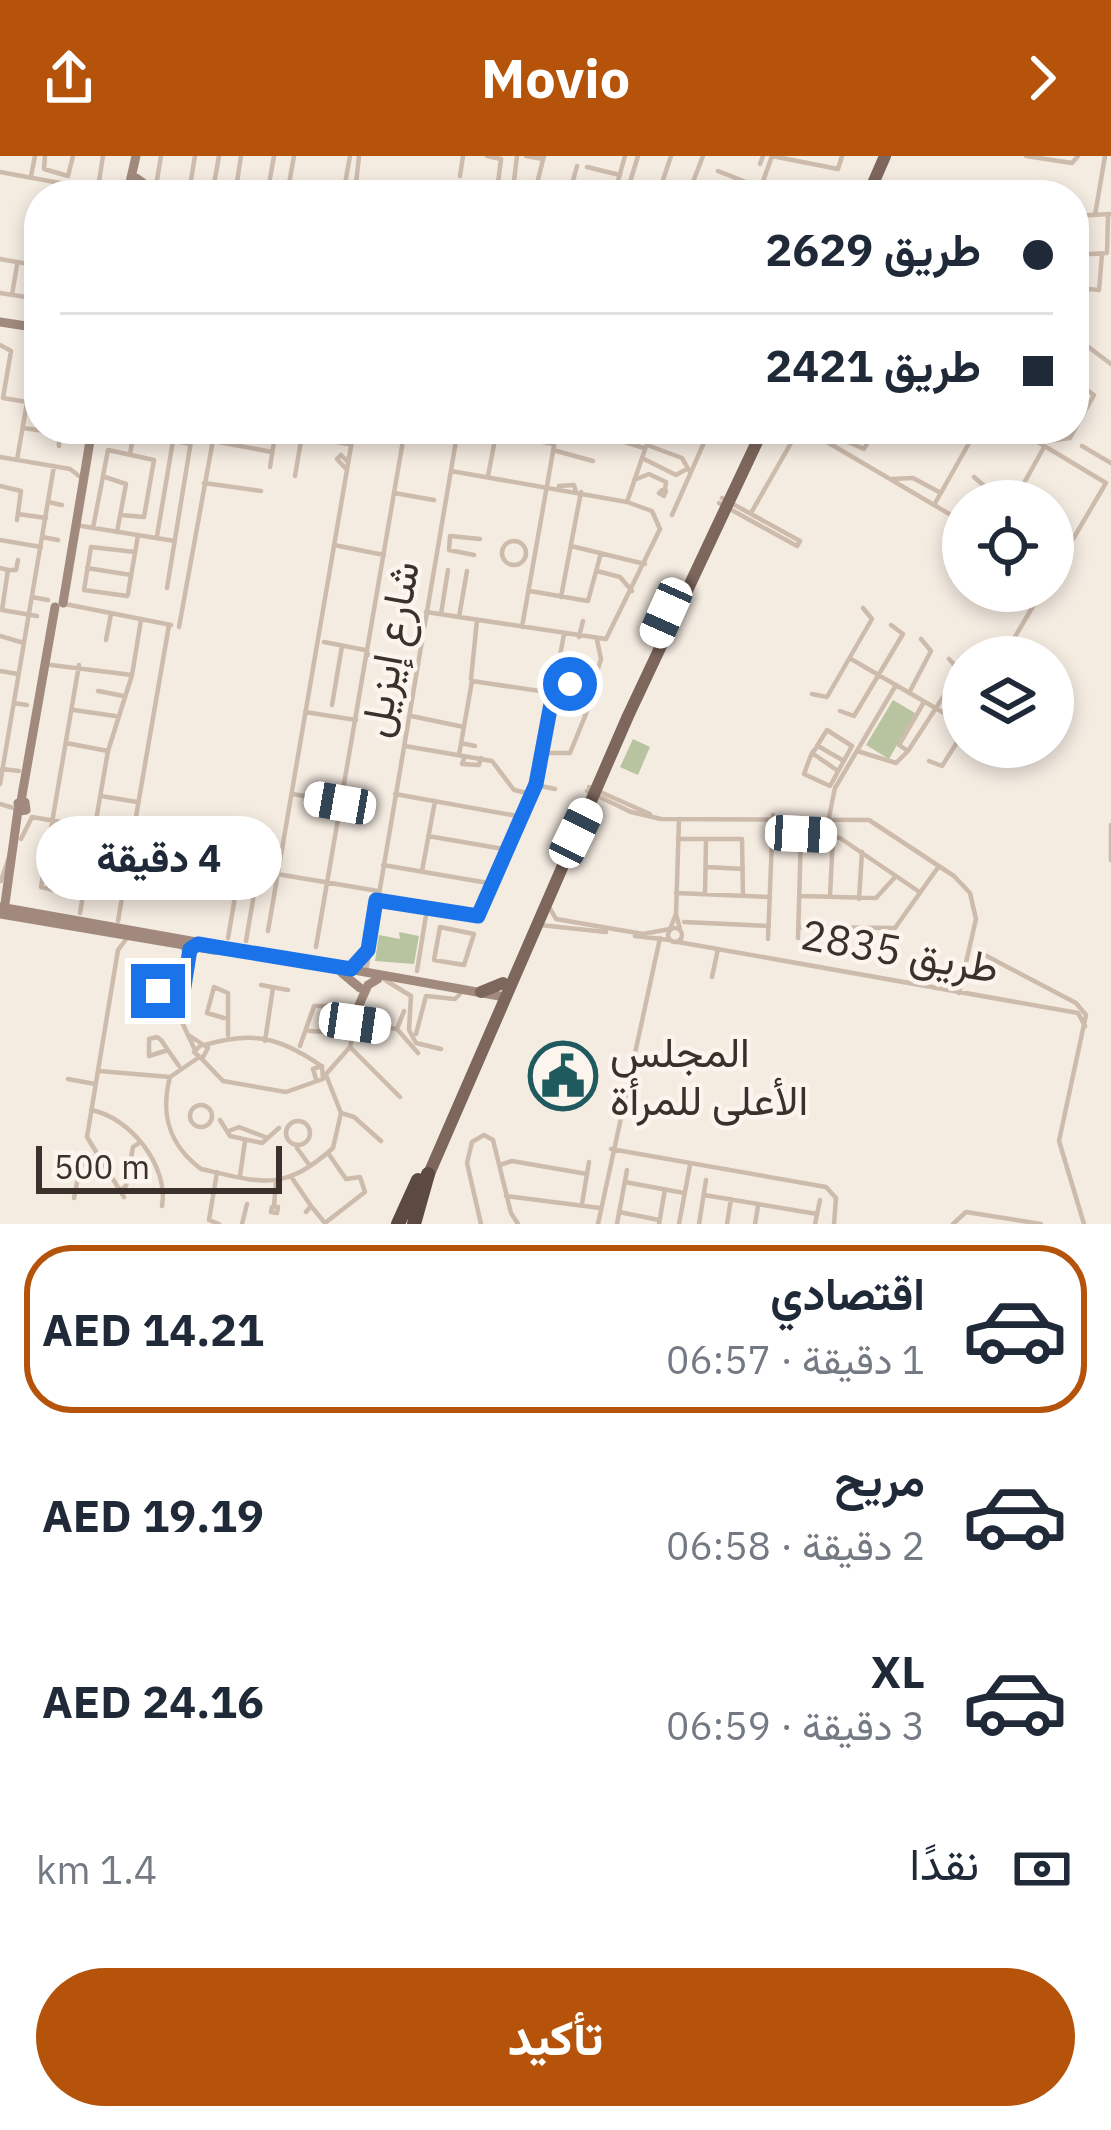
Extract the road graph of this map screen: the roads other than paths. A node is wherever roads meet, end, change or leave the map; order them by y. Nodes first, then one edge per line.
1 (35, 156) edge
2 (45, 156) edge
3 (73, 156) edge
4 (138, 156) edge
5 (463, 156) edge
6 (487, 156) edge
7 (522, 156) edge
8 (625, 156) edge
9 (772, 156) edge
10 (842, 156) edge
11 (1028, 156) edge
12 (1105, 156) edge
13 (544, 158) edge
14 (350, 159) edge
15 (1076, 159) edge
16 (358, 160) edge
17 (813, 160) edge
18 (501, 164) junction
19 (516, 166) junction
20 (577, 166) dead end
21 (586, 166) dead end
22 (718, 171) dead end
23 (0, 172) edge
24 (347, 172) junction
25 (357, 174) junction
26 (620, 175) junction
27 (31, 176) junction
28 (460, 176) dead end
29 (136, 178) joint
30 (60, 179) junction
31 (64, 180) edge
32 (139, 180) edge
33 (346, 180) edge
34 (356, 180) edge
35 (498, 180) edge
36 (514, 180) edge
37 (573, 180) edge
38 (618, 180) edge
39 (737, 180) edge
40 (1110, 214) edge
41 (1089, 215) edge
42 (1095, 215) junction
43 (1102, 254) junction
44 (1089, 255) edge
45 (0, 259) edge
46 (18, 262) junction
47 (24, 263) edge
48 (1089, 290) edge
49 (0, 292) edge
50 (12, 295) junction
51 (24, 297) edge
52 (0, 345) edge
53 (4, 372) edge
54 (2, 398) edge
55 (24, 422) edge
56 (23, 428) joint
57 (85, 444) edge
58 (88, 444) edge
59 (132, 444) edge
60 (173, 444) edge
61 (190, 444) edge
62 (211, 444) edge
63 (232, 444) edge
64 (273, 444) edge
65 (300, 444) edge
66 (351, 444) edge
67 (403, 444) edge
68 (455, 444) edge
69 (494, 444) edge
70 (543, 444) edge
71 (554, 444) edge
72 (635, 444) edge
73 (647, 444) edge
74 (702, 444) edge
75 (748, 444) edge
76 (754, 444) edge
77 (789, 444) edge
78 (836, 444) edge
79 (968, 444) edge
80 (1046, 444) joint
81 (1082, 446) dead end
82 (554, 447) junction
83 (646, 447) junction
84 (443, 448) dead end
85 (454, 451) junction
86 (272, 452) junction
87 (130, 454) junction
88 (0, 457) edge
89 (642, 458) junction
90 (1102, 458) junction
91 (17, 460) junction
92 (348, 461) junction
93 (593, 461) dead end
94 (1111, 463) edge
95 (54, 466) junction
96 (270, 466) dead end
97 (77, 470) junction
98 (346, 470) junction
99 (451, 471) junction
100 (687, 471) junction
101 (1093, 475) junction
102 (102, 476) junction
103 (295, 476) dead end
104 (488, 476) junction
105 (974, 477) dead end
106 (892, 479) junction
107 (634, 480) junction
108 (977, 480) edge
109 (1025, 480) edge
110 (29, 483) dead end
111 (204, 483) junction
112 (0, 486) edge
113 (548, 486) junction
114 (21, 491) junction
115 (261, 491) dead end
116 (579, 492) junction
117 (940, 493) junction
118 (394, 494) junction
119 (434, 500) dead end
120 (679, 500) junction
121 (48, 502) junction
122 (627, 502) junction
123 (62, 505) dead end
124 (734, 505) junction
125 (934, 505) junction
126 (942, 510) edge
127 (121, 514) junction
128 (672, 515) dead end
129 (46, 518) junction
130 (75, 525) junction
131 (93, 528) junction
132 (117, 532) junction
133 (138, 535) junction
134 (42, 537) junction
135 (1074, 537) edge
136 (157, 538) junction
137 (0, 540) edge
138 (58, 540) dead end
139 (439, 540) junction
140 (175, 541) junction
141 (448, 542) junction
142 (334, 545) junction
143 (571, 545) junction
144 (40, 547) junction
145 (135, 552) junction
146 (602, 553) junction
147 (384, 555) junction
148 (531, 556) junction
149 (17, 560) dead end
150 (645, 564) junction
151 (86, 568) junction
152 (4, 569) edge
153 (448, 569) dead end
154 (467, 571) dead end
155 (597, 571) junction
156 (131, 575) junction
157 (628, 587) junction
158 (167, 588) dead end
159 (529, 591) junction
160 (107, 595) junction
161 (32, 597) junction
162 (561, 597) junction
163 (60, 606) junction
164 (2, 608) edge
165 (863, 608) dead end
166 (426, 611) junction
167 (107, 614) junction
168 (441, 614) junction
169 (33, 615) junction
170 (459, 617) junction
171 (142, 620) junction
172 (477, 620) junction
173 (583, 621) dead end
174 (169, 625) junction
175 (891, 625) dead end
176 (179, 627) junction
177 (522, 627) junction
178 (188, 628) dead end
179 (564, 634) junction
180 (611, 634) junction
181 (0, 636) edge
182 (580, 637) junction
183 (621, 637) dead end
184 (921, 639) dead end
185 (106, 640) dead end
186 (597, 640) junction
187 (324, 642) dead end
188 (24, 643) junction
189 (342, 646) junction
190 (367, 652) junction
191 (851, 659) junction
192 (54, 661) junction
193 (79, 665) junction
194 (417, 667) junction
195 (0, 670) edge
196 (597, 672) dead end
197 (19, 674) junction
198 (132, 675) junction
199 (880, 676) junction
200 (556, 677) junction
201 (472, 681) junction
202 (598, 685) dead end
203 (896, 686) junction
204 (98, 691) dead end
205 (553, 693) junction
206 (909, 693) junction
207 (812, 694) dead end
208 (124, 696) junction
209 (594, 696) dead end
210 (924, 702) junction
211 (942, 702) edge
212 (14, 703) junction
213 (27, 705) dead end
214 (332, 705) dead end
215 (71, 709) junction
216 (571, 709) dead end
217 (938, 709) junction
218 (840, 711) dead end
219 (942, 711) edge
220 (305, 712) junction
221 (586, 713) junction
222 (115, 716) junction
223 (408, 716) junction
224 (0, 718) edge
225 (10, 720) junction
226 (356, 720) junction
227 (464, 727) junction
228 (65, 743) junction
229 (461, 743) junction
230 (403, 745) junction
231 (475, 746) dead end
232 (817, 746) junction
233 (6, 749) edge
234 (108, 751) junction
235 (857, 751) junction
236 (908, 751) junction
237 (543, 753) junction
238 (812, 755) junction
239 (462, 756) junction
240 (484, 759) junction
241 (929, 761) dead end
242 (846, 762) junction
243 (942, 766) edge
244 (492, 768) dead end
245 (2, 769) edge
246 (19, 771) dead end
247 (604, 772) junction
248 (841, 772) junction
249 (0, 784) edge
250 (536, 784) junction
251 (555, 789) dead end
252 (592, 790) junction
253 (291, 794) junction
254 (395, 794) junction
255 (532, 794) junction
256 (101, 796) junction
257 (610, 800) junction
258 (435, 801) junction
259 (139, 802) junction
260 (340, 803) junction
261 (17, 805) edge
262 (587, 811) junction
263 (772, 815) junction
264 (523, 817) junction
265 (829, 817) junction
266 (679, 819) junction
267 (52, 820) junction
268 (1111, 825) edge
269 (95, 828) junction
270 (772, 833) junction
271 (801, 834) junction
272 (428, 836) junction
273 (833, 836) junction
274 (679, 838) junction
275 (705, 839) junction
276 (19, 840) junction
277 (509, 850) junction
278 (862, 852) junction
279 (46, 855) junction
280 (170, 856) dead end
281 (1111, 860) edge
282 (6, 862) edge
283 (89, 863) junction
284 (383, 865) junction
285 (939, 866) junction
286 (241, 868) junction
287 (707, 868) junction
288 (743, 869) junction
289 (258, 871) junction
290 (422, 871) junction
291 (277, 874) junction
292 (896, 875) junction
293 (327, 882) junction
294 (494, 884) junction
295 (7, 887) edge
296 (378, 891) junction
297 (920, 892) junction
298 (676, 893) junction
299 (705, 894) junction
300 (743, 896) junction
301 (800, 896) junction
302 (83, 897) junction
303 (770, 897) junction
304 (830, 898) junction
305 (859, 899) junction
306 (376, 900) junction
307 (548, 900) junction
308 (427, 909) junction
309 (4, 910) edge
310 (24, 911) junction
311 (80, 914) dead end
312 (462, 914) junction
313 (676, 914) junction
314 (118, 921) dead end
315 (684, 922) dead end
316 (769, 926) junction
317 (799, 926) junction
318 (89, 929) junction
319 (670, 929) junction
320 (459, 930) junction
321 (681, 930) junction
322 (268, 932) dead end
323 (532, 933) junction
324 (155, 934) junction
325 (125, 935) junction
326 (655, 936) junction
327 (798, 938) dead end
328 (768, 939) dead end
329 (246, 941) dead end
330 (674, 941) junction
331 (226, 942) junction
332 (178, 944) junction
333 (697, 945) junction
334 (192, 946) junction
335 (316, 947) dead end
336 (204, 949) junction
337 (118, 950) junction
338 (718, 950) junction
339 (979, 952) dead end
340 (188, 960) junction
341 (361, 969) junction
342 (417, 971) dead end
343 (712, 977) dead end
344 (384, 978) junction
345 (966, 980) junction
346 (261, 985) dead end
347 (273, 988) junction
348 (288, 990) dead end
349 (959, 992) junction
350 (461, 993) junction
351 (480, 994) junction
352 (968, 994) junction
353 (160, 995) dead end
354 (499, 998) junction
355 (182, 999) junction
356 (422, 1001) junction
357 (413, 1002) junction
358 (359, 1005) junction
359 (404, 1011) dead end
360 (224, 1018) junction
361 (355, 1023) junction
362 (1085, 1026) junction
363 (397, 1029) junction
364 (309, 1031) junction
365 (228, 1035) junction
366 (416, 1036) junction
367 (404, 1038) junction
368 (265, 1041) junction
369 (300, 1047) junction
370 (350, 1047) junction
371 (441, 1049) dead end
372 (168, 1050) dead end
373 (201, 1052) junction
374 (418, 1054) dead end
375 (183, 1066) junction
376 (98, 1071) junction
377 (319, 1073) junction
378 (170, 1077) junction
379 (68, 1079) dead end
380 (95, 1084) junction
381 (400, 1097) dead end
382 (91, 1110) junction
383 (341, 1113) junction
384 (217, 1118) junction
385 (279, 1128) dead end
386 (229, 1131) junction
387 (265, 1137) junction
388 (245, 1141) junction
389 (381, 1142) dead end
390 (139, 1143) junction
391 (297, 1148) junction
392 (611, 1149) junction
393 (328, 1153) junction
394 (95, 1156) junction
395 (589, 1162) dead end
396 (690, 1163) junction
397 (500, 1165) junction
398 (310, 1166) junction
399 (627, 1169) dead end
400 (217, 1172) junction
401 (587, 1174) junction
402 (240, 1175) junction
403 (423, 1177) joint
404 (292, 1178) junction
405 (706, 1180) dead end
406 (276, 1182) junction
407 (625, 1182) junction
408 (119, 1190) junction
409 (665, 1190) junction
410 (684, 1193) junction
411 (704, 1195) junction
412 (506, 1196) junction
413 (124, 1197) dead end
414 (74, 1198) dead end
415 (731, 1199) junction
416 (820, 1200) dead end
417 (247, 1204) dead end
418 (582, 1204) junction
419 (758, 1204) junction
420 (162, 1205) dead end
421 (274, 1206) dead end
422 (600, 1208) junction
423 (790, 1209) junction
424 (620, 1212) junction
425 (817, 1214) junction
426 (659, 1222) edge
427 (1032, 1223) edge
428 (219, 1224) edge
429 (242, 1224) edge
430 (407, 1224) edge
431 (481, 1224) edge
432 (518, 1224) edge
433 (598, 1224) edge
434 (617, 1224) edge
435 (679, 1224) edge
436 (698, 1224) edge
437 (727, 1224) edge
438 (755, 1224) edge
439 (788, 1224) edge
440 (815, 1224) edge
441 (833, 1224) edge
442 (953, 1224) edge
443 (1041, 1224) edge
444 (1084, 1224) edge

1 - 27 street
2 - 30 street
3 - 30 street
4 - 29 street
5 - 28 street
6 - 18 street
7 - 13 street
7 - 19 street
8 - 26 street
9 - 17 street
10 - 17 street
11 - 15 street
12 - 42 street
14 - 16 street
14 - 24 street
16 - 25 street
18 - 19 street
18 - 35 street
19 - 36 street
20 - 37 street
21 - 26 street
22 - 39 street
23 - 27 street
24 - 25 street
24 - 33 street
25 - 34 street
26 - 38 street
27 - 30 street
29 - 32 street
30 - 31 street
40 - 42 street
40 - 43 street
41 - 42 street
43 - 44 street
43 - 48 street
45 - 46 street
46 - 47 street
46 - 50 street
49 - 50 street
50 - 51 street
52 - 53 street
53 - 54 street
55 - 56 street
56 - 91 street
57 - 97 street
58 - 130 street
59 - 87 street
60 - 136 street
61 - 140 street
62 - 111 street
63 - 86 street
64 - 86 street
65 - 103 street
66 - 92 street
67 - 118 street
68 - 85 street, شارع إيزيل
69 - 104 street
70 - 82 street
71 - 82 street
72 - 83 street
73 - 83 street
74 - 100 street
75 - 124 main road
76 - 124 main road
77 - 124 street
78 - 106 street
79 - 117 street
80 - 101 street
80 - 109 street
81 - 90 street
82 - 93 street
82 - 113 street
83 - 89 street
83 - 100 street
84 - 85 street
85 - 99 street, شارع إيزيل
86 - 96 street
87 - 102 street
87 - 127 street
88 - 91 street
89 - 100 street
89 - 107 street
90 - 94 street
90 - 101 street
91 - 95 street
92 - 98 street
92 - 98 street
95 - 97 street
95 - 121 street
97 - 163 street
98 - 142 street
99 - 104 street
99 - 139 street, شارع إيزيل
100 - 120 street
101 - 135 street
102 - 127 street
102 - 131 street
104 - 113 street
105 - 108 street
106 - 117 street
106 - 125 street
107 - 120 street
107 - 122 street
110 - 114 street
111 - 115 street
111 - 176 street
112 - 114 street
113 - 116 street
113 - 148 street
114 - 129 street
116 - 122 street
116 - 143 street
117 - 125 street
118 - 119 street
118 - 147 street
120 - 128 street
121 - 123 street
121 - 129 street
122 - 150 street
124 - 124 street
124 - 247 main road
124 - 252 main road
125 - 126 street
127 - 132 street
129 - 134 street
130 - 131 street
130 - 163 street
131 - 132 street
132 - 133 street
133 - 136 street
133 - 145 street
134 - 138 street
134 - 144 street
136 - 140 street
137 - 144 street
139 - 141 street
139 - 166 street, شارع إيزيل
140 - 158 street
141 - 141 street
142 - 147 street
142 - 220 street
143 - 146 street
143 - 162 street
144 - 161 street
145 - 151 street
145 - 156 street
146 - 150 street
146 - 155 street
147 - 190 street
148 - 148 street
148 - 159 street
149 - 152 street
150 - 157 street
151 - 156 street
151 - 160 street
152 - 164 street
153 - 168 street
154 - 170 street
155 - 157 street
155 - 162 street
156 - 160 street
157 - 180 street
159 - 162 street
159 - 177 street
160 - 167 street
161 - 163 street
161 - 169 street
163 - 167 street
163 - 192 street
163 - 261 street
164 - 169 street
165 - 191 street
166 - 168 street
166 - 194 street, شارع إيزيل
167 - 171 street
167 - 185 street
168 - 170 street
169 - 188 street
170 - 172 street
171 - 174 street
171 - 198 street
172 - 177 street
172 - 201 street
173 - 182 street
174 - 176 street
174 - 259 street
175 - 199 street
176 - 178 street
177 - 179 street
179 - 182 street
179 - 200 street
180 - 183 street
180 - 186 street
181 - 188 street
182 - 186 street
184 - 206 street
186 - 196 street
187 - 189 street
188 - 197 street
189 - 190 street
189 - 214 street
190 - 194 street
190 - 226 street
191 - 199 street
191 - 207 street
192 - 193 street
192 - 261 street
193 - 198 street
193 - 215 street
194 - 223 street, شارع إيزيل
195 - 197 street
197 - 212 street
198 - 208 street
199 - 203 street
199 - 218 street
200 - 202 street
200 - 205 street
201 - 205 street
201 - 227 street
203 - 206 street
203 - 235 street
204 - 208 street
205 - 237 street
206 - 210 street
208 - 222 street
209 - 221 street
210 - 217 street
210 - 236 street
211 - 217 street
212 - 213 street
212 - 225 street
215 - 222 street
215 - 228 street
216 - 221 street
217 - 219 street
217 - 236 street
220 - 226 street
220 - 253 street
221 - 237 street
222 - 234 street
223 - 227 street
223 - 230 street, شارع إيزيل
224 - 225 street
225 - 233 street
226 - 260 street
227 - 229 street
228 - 234 street
228 - 267 street
229 - 231 street
229 - 239 street
230 - 239 street
230 - 254 street, شارع إيزيل
232 - 238 street
232 - 242 street
232 - 242 street
233 - 245 street
234 - 256 street
235 - 236 street
235 - 242 street
237 - 250 street
238 - 248 street
238 - 248 street
239 - 240 street
240 - 244 street
240 - 255 street
241 - 243 street
242 - 248 street
245 - 246 street
245 - 249 street
247 - 252 main road
247 - 257 main road
248 - 265 street
250 - 251 street
250 - 255 street
252 - 257 street
252 - 262 main road
252 - 354 main road
253 - 260 street
253 - 291 street
254 - 258 street
254 - 284 street, شارع إيزيل
255 - 264 street
256 - 259 street
256 - 269 street
257 - 262 main road
257 - 266 street
258 - 264 street
258 - 272 street
259 - 314 street
260 - 293 street
261 - 276 street
262 - 307 main road
263 - 265 street
263 - 266 street
263 - 270 street
264 - 277 street
265 - 285 street
266 - 274 street
267 - 269 street
267 - 276 street
267 - 279 street
268 - 281 street
269 - 283 street
270 - 271 street
270 - 303 street
271 - 273 street
271 - 301 street
272 - 277 street
272 - 290 street
273 - 278 street
273 - 304 street
274 - 275 street
274 - 298 street
275 - 287 street
275 - 288 street
276 - 282 street
276 - 295 street
277 - 294 street
278 - 292 street
278 - 305 street
279 - 283 street
279 - 302 street
280 - 286 street
282 - 295 street
283 - 302 street
284 - 290 street
284 - 296 street, شارع إيزيل
285 - 297 street
285 - 345 street
286 - 289 street
286 - 331 street
287 - 288 street
287 - 299 street
288 - 300 street
289 - 291 street
289 - 329 street
290 - 294 street
291 - 293 street
291 - 322 street
292 - 297 street
292 - 305 street
293 - 296 street
293 - 335 street
294 - 312 street
295 - 309 street
295 - 310 street
296 - 306 street, شارع إيزيل
297 - 317 street
298 - 299 street
298 - 313 street
299 - 300 street
300 - 303 street
301 - 304 street
301 - 317 street
302 - 311 street
303 - 316 street
304 - 305 street
306 - 308 street
306 - 341 street, شارع إيزيل
307 - 323 main road
307 - 326 street
308 - 312 street
308 - 342 street
309 - 310 street
309 - 318 street
310 - 324 street
312 - 320 street
313 - 319 street
313 - 321 street
315 - 316 street
316 - 328 street
317 - 327 street
318 - 325 street
318 - 337 street
319 - 321 street
319 - 326 street
319 - 330 street
320 - 320 street
321 - 330 street
321 - 333 street, طريق 2835
323 - 326 street
323 - 354 main road
324 - 325 street
324 - 331 street
325 - 332 street
325 - 337 street
326 - 330 street, طريق 2835
326 - 392 street
330 - 333 street, طريق 2835
331 - 334 street
331 - 341 street
332 - 334 street
332 - 340 street
333 - 338 street, طريق 2835
334 - 336 street
334 - 340 street
336 - 340 street
336 - 341 street
337 - 376 street
338 - 343 street
338 - 349 street, طريق 2835
339 - 362 street
340 - 355 street
341 - 344 street
341 - 344 street
341 - 358 street
341 - 358 street
344 - 350 street
344 - 351 street
344 - 357 street
344 - 358 street
345 - 349 street
345 - 352 street
346 - 347 street
347 - 348 street
347 - 368 street
349 - 352 street, طريق 2835
350 - 351 street
350 - 356 street
351 - 354 main road
351 - 354 main road
352 - 362 street, طريق 2835
353 - 355 street
354 - 403 main road
355 - 373 street
356 - 357 street
356 - 366 street
357 - 366 street
358 - 361 street
359 - 363 street
360 - 360 street
360 - 365 street
361 - 363 street
361 - 370 street
362 - 444 street
363 - 367 street
364 - 364 street
364 - 369 street
365 - 368 street
365 - 373 street
366 - 367 street
366 - 371 street
367 - 374 street
368 - 369 street
369 - 377 street
370 - 377 street
370 - 381 street
372 - 375 street
373 - 375 street
373 - 377 street
375 - 378 street
376 - 378 street
376 - 380 street
377 - 383 street
378 - 400 street
379 - 380 street
380 - 382 street
382 - 390 street
382 - 394 street
383 - 389 street
383 - 393 street
384 - 384 street
384 - 386 street
385 - 387 street
386 - 387 street
386 - 388 street
387 - 388 street
388 - 402 street
390 - 408 street
390 - 420 street
391 - 391 street
391 - 398 street
392 - 396 street
392 - 422 street
393 - 398 street
393 - 404 street
394 - 408 street
394 - 414 street
395 - 401 street
396 - 410 street
396 - 441 street
397 - 401 street
397 - 412 street
397 - 431 street
398 - 404 street
399 - 407 street
400 - 402 street
400 - 428 street
401 - 418 street
402 - 406 street
403 - 430 highway
404 - 406 street
405 - 411 street
406 - 421 street
407 - 409 street
407 - 424 street
408 - 413 street
409 - 410 street
409 - 426 street
410 - 435 street
411 - 415 street
411 - 436 street
412 - 418 street
412 - 432 street
415 - 419 street
415 - 437 street
416 - 425 street
417 - 429 street
418 - 422 street
419 - 423 street
419 - 438 street
422 - 433 street
423 - 425 street
423 - 439 street
424 - 426 street
424 - 434 street
425 - 440 street
427 - 442 street
427 - 443 street

